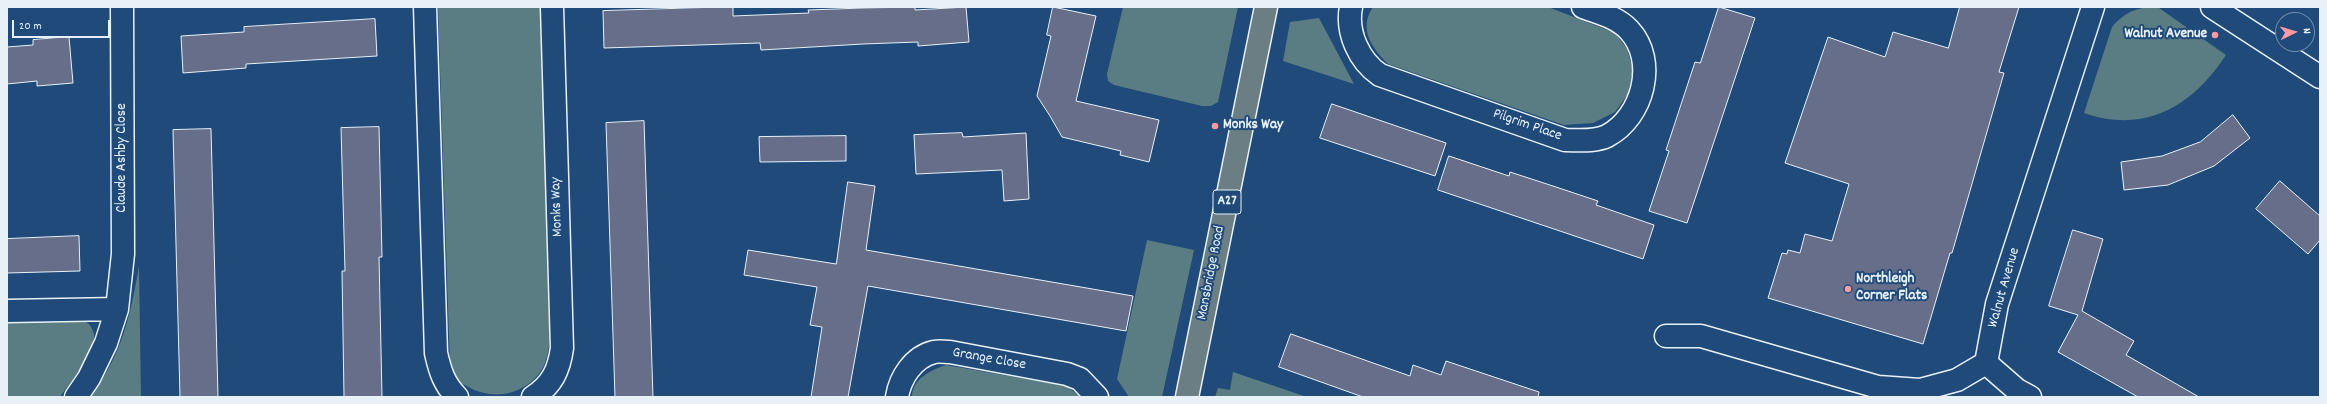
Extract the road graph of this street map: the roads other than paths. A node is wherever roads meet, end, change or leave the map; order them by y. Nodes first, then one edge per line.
1 (122, 7) edge
2 (425, 7) edge
3 (552, 7) edge
4 (1266, 7) edge
5 (1350, 7) edge
6 (1583, 7) edge
7 (2093, 7) edge
8 (2212, 7) edge
9 (2318, 71) edge
10 (117, 309) junction
11 (7, 311) edge
12 (1666, 336) dead end
13 (1986, 363) junction
14 (1877, 392) edge
15 (76, 397) edge
16 (457, 397) edge
17 (533, 397) edge
18 (897, 397) edge
19 (1097, 397) edge
20 (1187, 397) edge
21 (2030, 397) edge

1 - 10 street, Claude Ashby Close
2 - 16 street
3 - 17 street, Monks Way
4 - 20 main road, Mansbridge Road / A27
5 - 6 street, Pilgrim Place
7 - 13 street, Walnut Avenue
8 - 9 street
10 - 11 street
10 - 15 street, Claude Ashby Close
12 - 14 street
13 - 14 street
13 - 21 street
18 - 19 street, Grange Close

